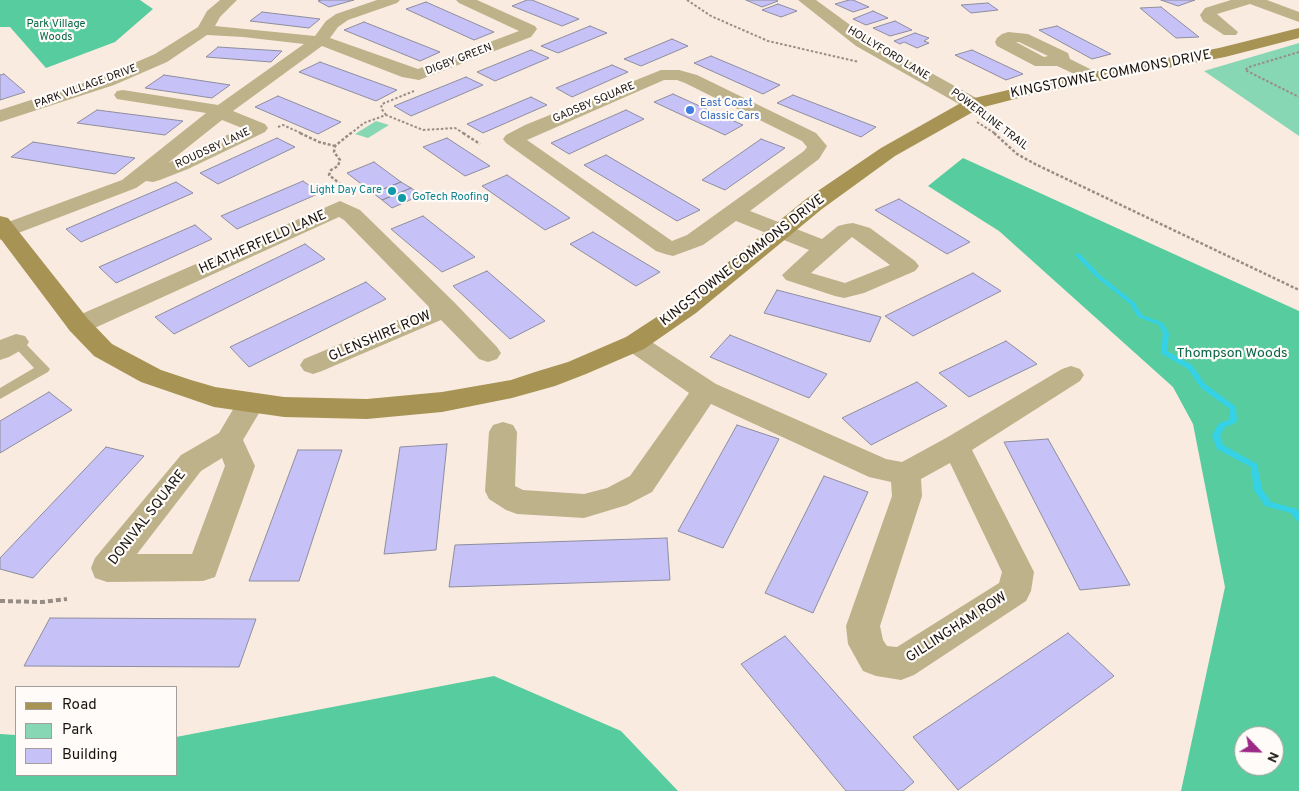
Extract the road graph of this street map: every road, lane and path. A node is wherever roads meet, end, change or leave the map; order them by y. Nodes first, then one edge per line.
1 (229, 0) edge
2 (392, 0) edge
3 (464, 0) edge
4 (687, 0) edge
5 (806, 0) edge
6 (1247, 0) edge
7 (1253, 0) edge
8 (1299, 17) edge
9 (204, 30) junction
10 (1230, 32) dead end
11 (1299, 33) edge
12 (319, 40) junction
13 (1299, 52) edge
14 (1056, 62) dead end
15 (861, 63) dead end
16 (419, 75) junction
17 (1084, 79) junction
18 (123, 95) dead end
19 (1299, 97) edge
20 (967, 107) junction
21 (221, 111) junction
22 (386, 115) junction
23 (0, 116) edge
24 (258, 128) junction
25 (480, 144) dead end
26 (335, 146) junction
27 (129, 184) junction
28 (340, 208) junction
29 (734, 212) junction
30 (2, 229) edge
31 (782, 232) junction
32 (824, 248) dead end
33 (1299, 290) edge
34 (446, 309) junction
35 (79, 325) junction
36 (635, 343) junction
37 (8, 347) edge
38 (488, 353) dead end
39 (314, 365) dead end
40 (1072, 375) dead end
41 (706, 391) junction
42 (0, 394) edge
43 (251, 403) junction
44 (503, 432) dead end
45 (230, 440) junction
46 (956, 446) junction
47 (905, 474) junction
48 (68, 599) dead end
49 (0, 601) edge

1 - 9 street, PARK VILLAGE DRIVE
2 - 12 street
3 - 16 street, DIGBY GREEN
4 - 15 path
5 - 20 street, HOLLYFORD LANE
6 - 10 street
7 - 8 street
9 - 12 street, DIGBY GREEN
9 - 23 street, PARK VILLAGE DRIVE
11 - 17 street, KINGSTOWNE COMMONS DRIVE
12 - 16 street, DIGBY GREEN
12 - 21 street, ROUDSBY LANE
13 - 19 path
14 - 17 street
16 - 22 path
17 - 20 street, KINGSTOWNE COMMONS DRIVE
18 - 21 street
20 - 31 street, KINGSTOWNE COMMONS DRIVE
20 - 33 path, POWERLINE TRAIL
21 - 24 street, ROUDSBY LANE
21 - 27 street, ROUDSBY LANE
22 - 25 path
22 - 26 path
24 - 26 path
24 - 27 street, ROUDSBY LANE
26 - 28 path
27 - 30 street, ROUDSBY LANE
28 - 34 street, HEATHERFIELD LANE
28 - 35 street, HEATHERFIELD LANE
29 - 29 street, GADSBY SQUARE
29 - 31 street
30 - 35 street, KINGSTOWNE COMMONS DRIVE
31 - 32 street
31 - 36 street, KINGSTOWNE COMMONS DRIVE
34 - 38 street, HEATHERFIELD LANE
34 - 39 street, GLENSHIRE ROW
35 - 43 street, KINGSTOWNE COMMONS DRIVE
36 - 41 street
36 - 43 street, KINGSTOWNE COMMONS DRIVE
37 - 42 lane
40 - 46 street
41 - 44 street
41 - 47 street
43 - 45 street, DONIVAL SQUARE
45 - 45 street, DONIVAL SQUARE
46 - 47 street
46 - 47 street, GILLINGHAM ROW
48 - 49 path

